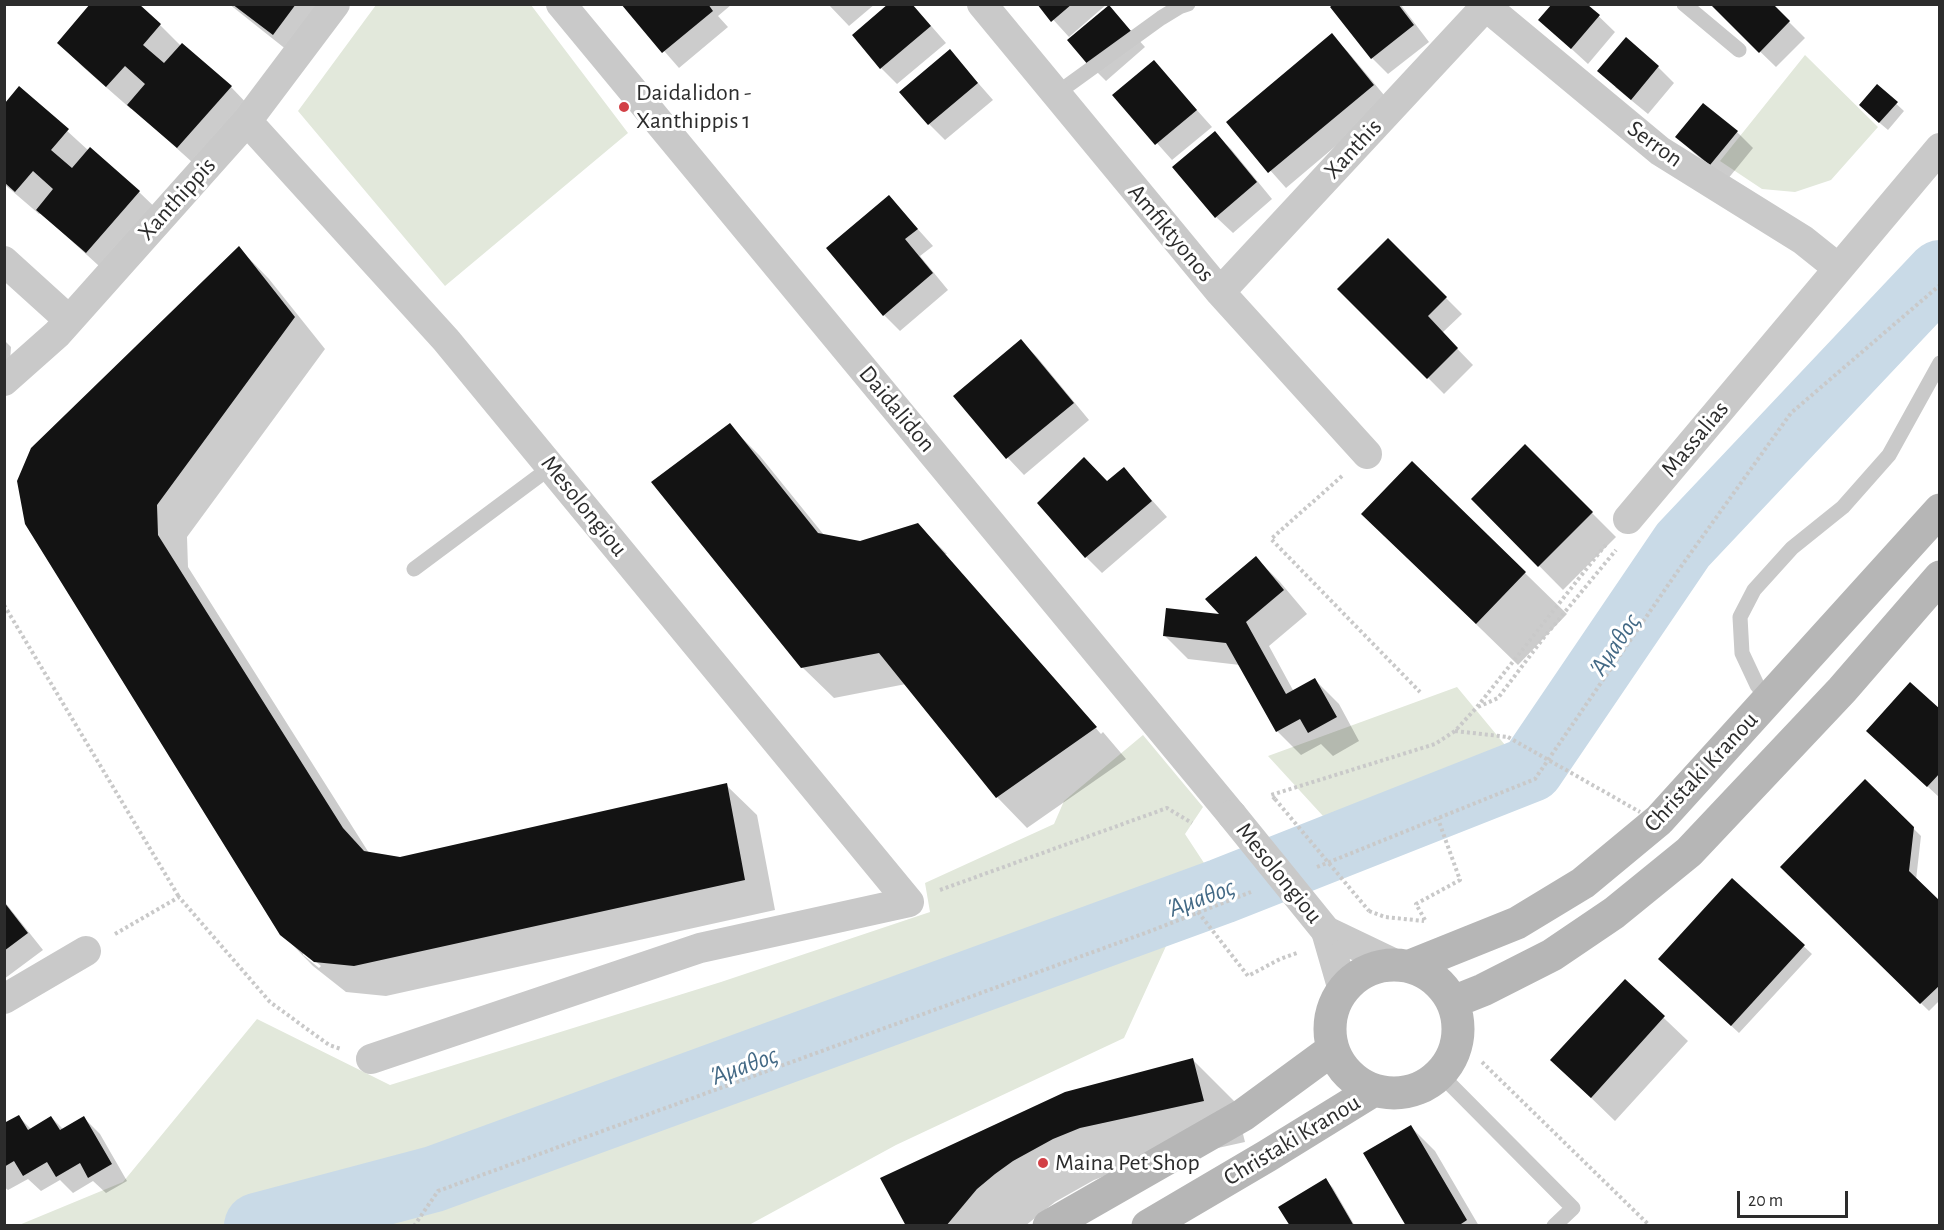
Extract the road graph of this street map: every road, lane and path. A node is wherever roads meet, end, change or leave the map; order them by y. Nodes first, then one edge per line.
1 (335, 4) edge
2 (561, 4) edge
3 (982, 4) edge
4 (1188, 4) edge
5 (1684, 4) edge
6 (1484, 6) edge
7 (1739, 50) dead end
8 (1056, 94) junction
9 (247, 121) junction
10 (1940, 148) edge
11 (4, 261) edge
12 (1838, 268) junction
13 (1220, 292) junction
14 (69, 320) junction
15 (1940, 363) edge
16 (4, 381) edge
17 (1367, 454) joint
18 (552, 467) junction
19 (1940, 510) edge
20 (1628, 519) junction
21 (414, 568) dead end
22 (1940, 577) edge
23 (4, 605) edge
24 (1420, 692) dead end
25 (1768, 699) junction
26 (1477, 707) junction
27 (1455, 731) junction
28 (1648, 803) dead end
29 (1640, 812) junction
30 (1232, 815) joint
31 (1631, 818) dead end
32 (1438, 819) dead end
33 (1192, 823) dead end
34 (179, 897) junction
35 (909, 902) junction
36 (1198, 912) dead end
37 (1436, 917) dead end
38 (1425, 921) junction
39 (1326, 932) junction
40 (86, 951) joint
41 (1303, 951) dead end
42 (1403, 965) junction
43 (1342, 990) junction
44 (4, 999) edge
45 (1453, 1002) junction
46 (1334, 1049) junction
47 (371, 1059) joint
48 (1482, 1062) dead end
49 (1440, 1074) junction
50 (1374, 1090) junction
51 (1049, 1226) edge
52 (1148, 1226) edge
53 (1554, 1226) edge
54 (1650, 1226) edge

1 - 9 street, Xanthippis
2 - 30 street, Daidalidon
3 - 8 street, Amfiktyonos
4 - 8 lane
5 - 7 lane
6 - 12 street, Serron
6 - 13 street, Xanthis
8 - 13 street, Amfiktyonos
9 - 14 street, Xanthippis
9 - 18 street, Mesolongiou
10 - 12 street, Massalias
11 - 14 street
12 - 20 street, Massalias
13 - 17 street, Amfiktyonos
14 - 16 street, Xanthippis
15 - 25 lane
17 - 24 path
18 - 21 lane
18 - 35 street, Mesolongiou
19 - 25 main road, Christaki Kranou
20 - 26 path
20 - 26 path
22 - 45 main road, Christaki Kranou
23 - 34 path
25 - 42 main road, Christaki Kranou
26 - 27 path
27 - 29 path, bridge
27 - 38 path, bridge
28 - 29 path
29 - 31 path
30 - 39 street, Mesolongiou, bridge
32 - 38 path
33 - 35 path
34 - 40 path
34 - 47 path
35 - 47 street
36 - 41 path
37 - 38 path
39 - 42 street, Mesolongiou
39 - 43 street, Mesolongiou
40 - 44 street
42 - 43 main road
42 - 45 main road
43 - 46 main road
45 - 49 main road
46 - 50 main road
46 - 51 main road, Christaki Kranou
48 - 54 path
49 - 50 main road
49 - 53 lane
50 - 52 main road, Christaki Kranou

